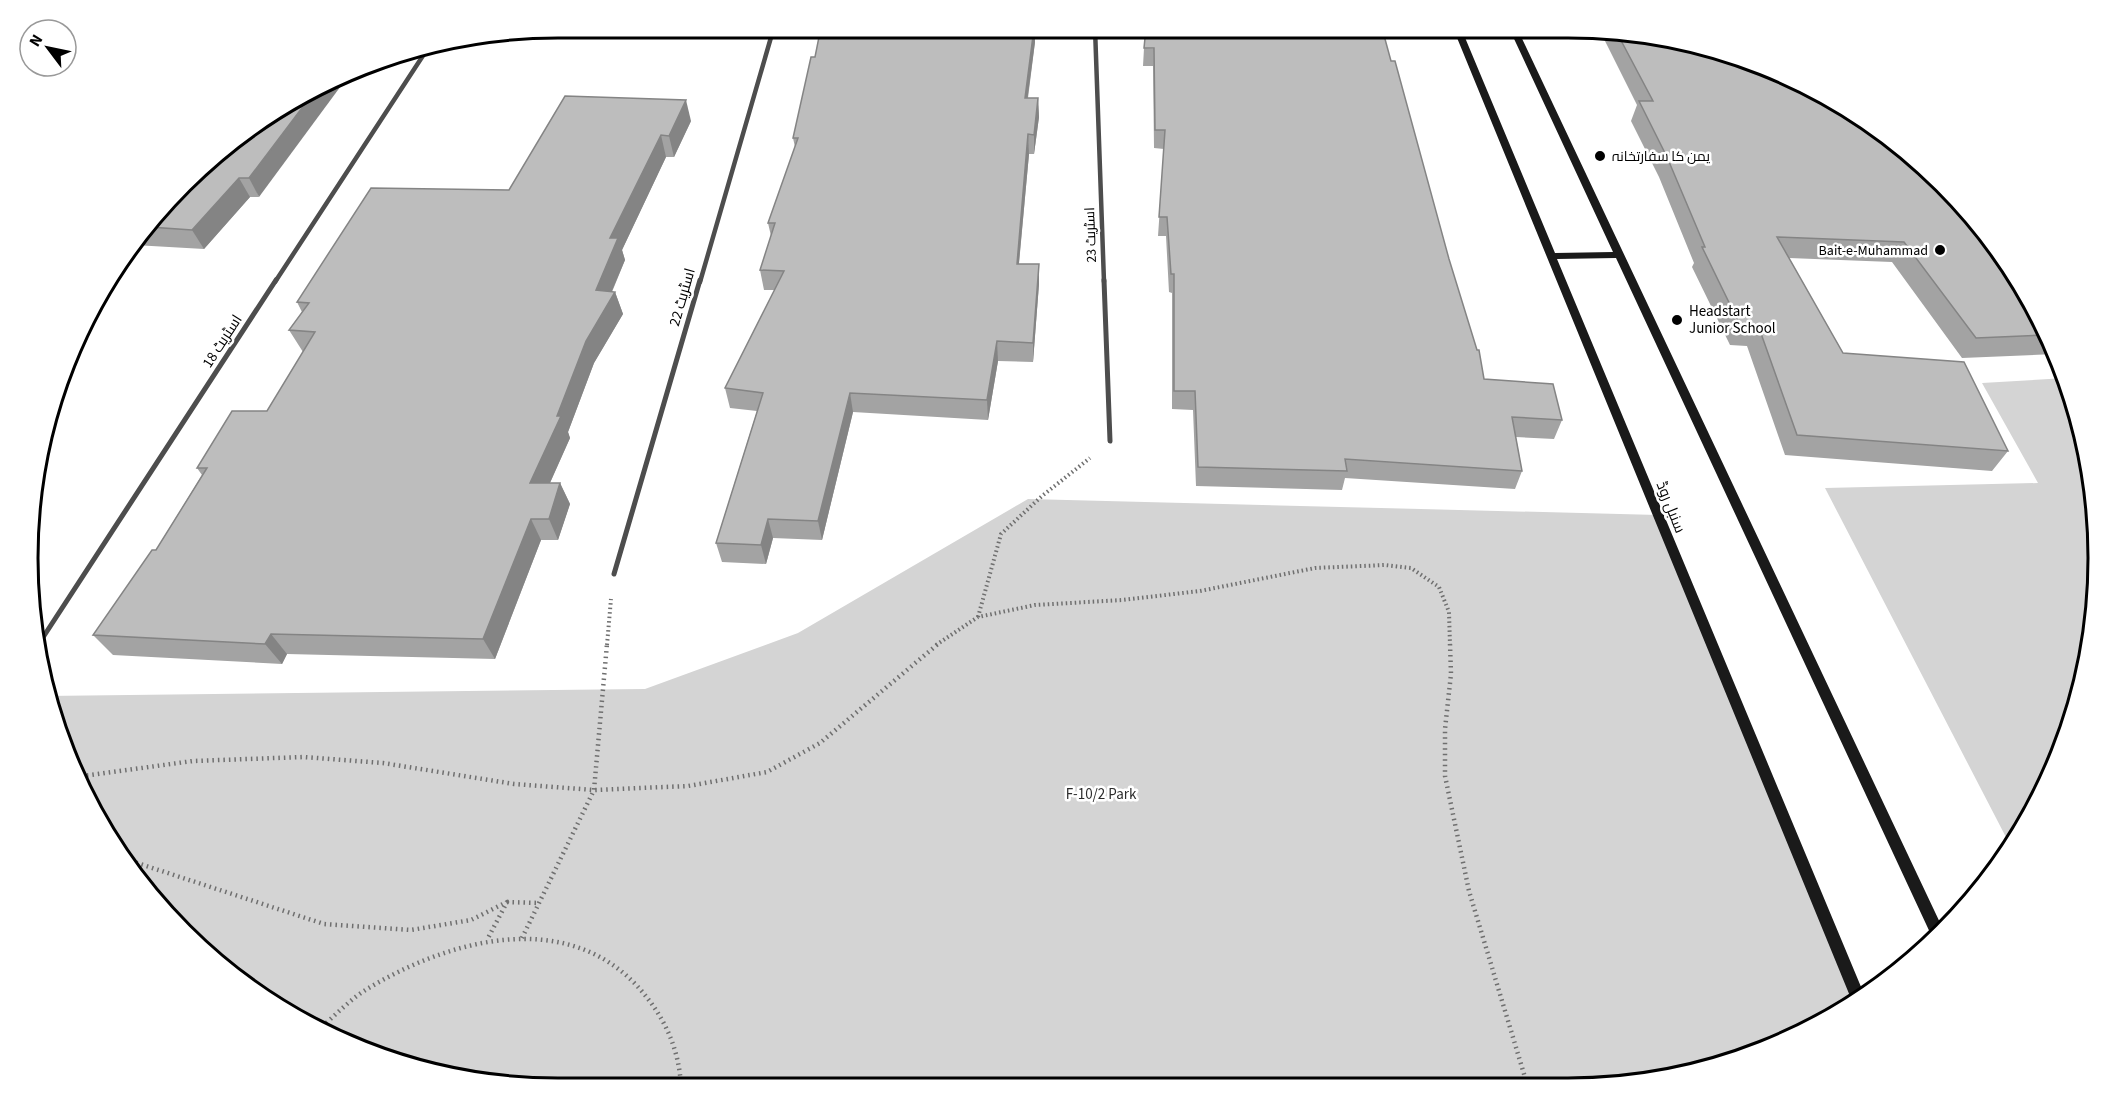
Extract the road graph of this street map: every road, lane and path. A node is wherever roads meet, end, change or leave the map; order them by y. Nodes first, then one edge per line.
1 (771, 38) edge
2 (1095, 38) edge
3 (1461, 38) edge
4 (1517, 38) edge
5 (424, 55) edge
6 (1618, 255) junction
7 (1551, 256) junction
8 (1110, 441) joint
9 (614, 574) joint
10 (978, 617) junction
11 (44, 636) edge
12 (86, 776) edge
13 (594, 790) junction
14 (137, 863) edge
15 (507, 902) junction
16 (540, 903) junction
17 (1934, 926) edge
18 (522, 938) junction
19 (487, 940) junction
20 (1855, 990) edge
21 (326, 1023) edge
22 (681, 1078) edge
23 (1525, 1078) edge

1 - 9 street, اسٹریٹ 22
2 - 8 street, اسٹریٹ 23
3 - 7 street, سنبل روڈ
4 - 6 street
5 - 11 street, اسٹریٹ 18
6 - 7 street
6 - 17 street
7 - 20 street, سنبل روڈ
8 - 10 path
9 - 13 path
10 - 13 path
10 - 23 path
12 - 13 path
13 - 16 path
14 - 15 path
15 - 16 path
15 - 19 path
16 - 18 path
18 - 19 path
18 - 22 path
19 - 21 path

